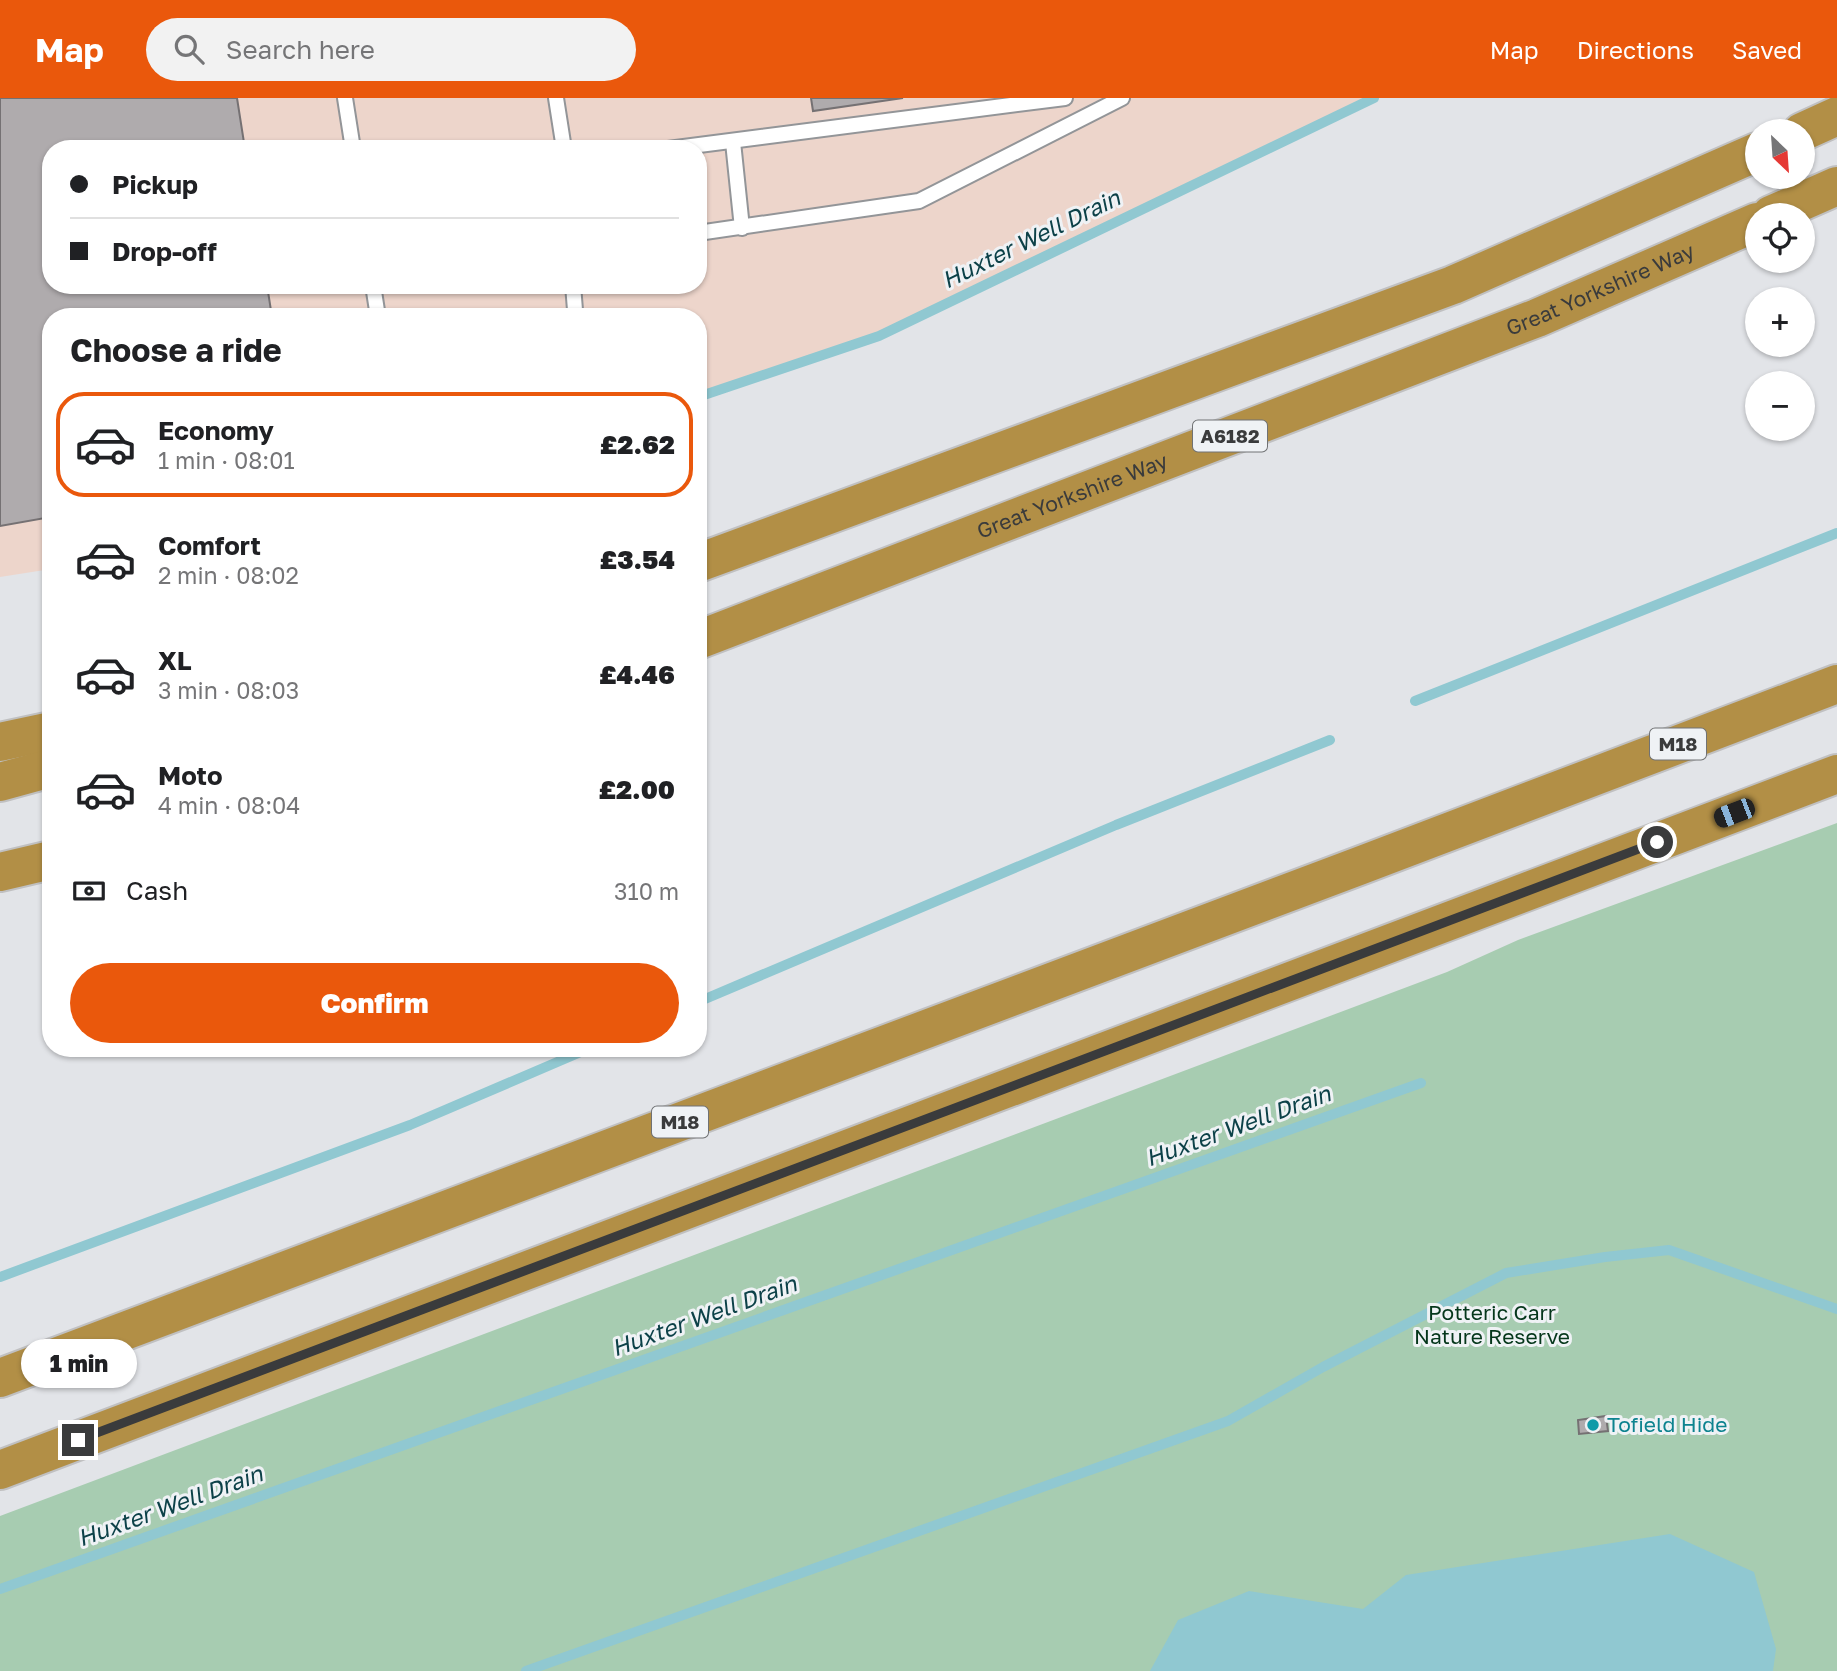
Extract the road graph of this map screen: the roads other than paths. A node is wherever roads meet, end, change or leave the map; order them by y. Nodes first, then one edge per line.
1 (345, 98) edge
2 (556, 98) edge
3 (1065, 98) edge
4 (1122, 98) edge
5 (1837, 116) edge
6 (1815, 126) edge
7 (352, 140) edge
8 (563, 140) edge
9 (733, 142) junction
10 (707, 145) edge
11 (1745, 157) edge
12 (1837, 187) edge
13 (1799, 203) edge
14 (1745, 227) edge
15 (742, 228) junction
16 (707, 232) edge
17 (707, 560) edge
18 (707, 637) edge
19 (1837, 684) edge
20 (42, 732) edge
21 (0, 742) edge
22 (42, 770) edge
23 (1837, 774) edge
24 (0, 782) edge
25 (42, 862) edge
26 (0, 872) edge
27 (0, 1378) edge
28 (0, 1470) edge

1 - 7 lane
2 - 8 lane
3 - 9 lane
4 - 15 lane
5 - 6 highway
9 - 10 lane
9 - 15 lane
11 - 17 highway
12 - 13 highway
14 - 18 highway, Great Yorkshire Way / A6182
15 - 16 lane
19 - 27 highway, M18
20 - 21 highway
22 - 24 highway
23 - 28 highway
25 - 26 highway

